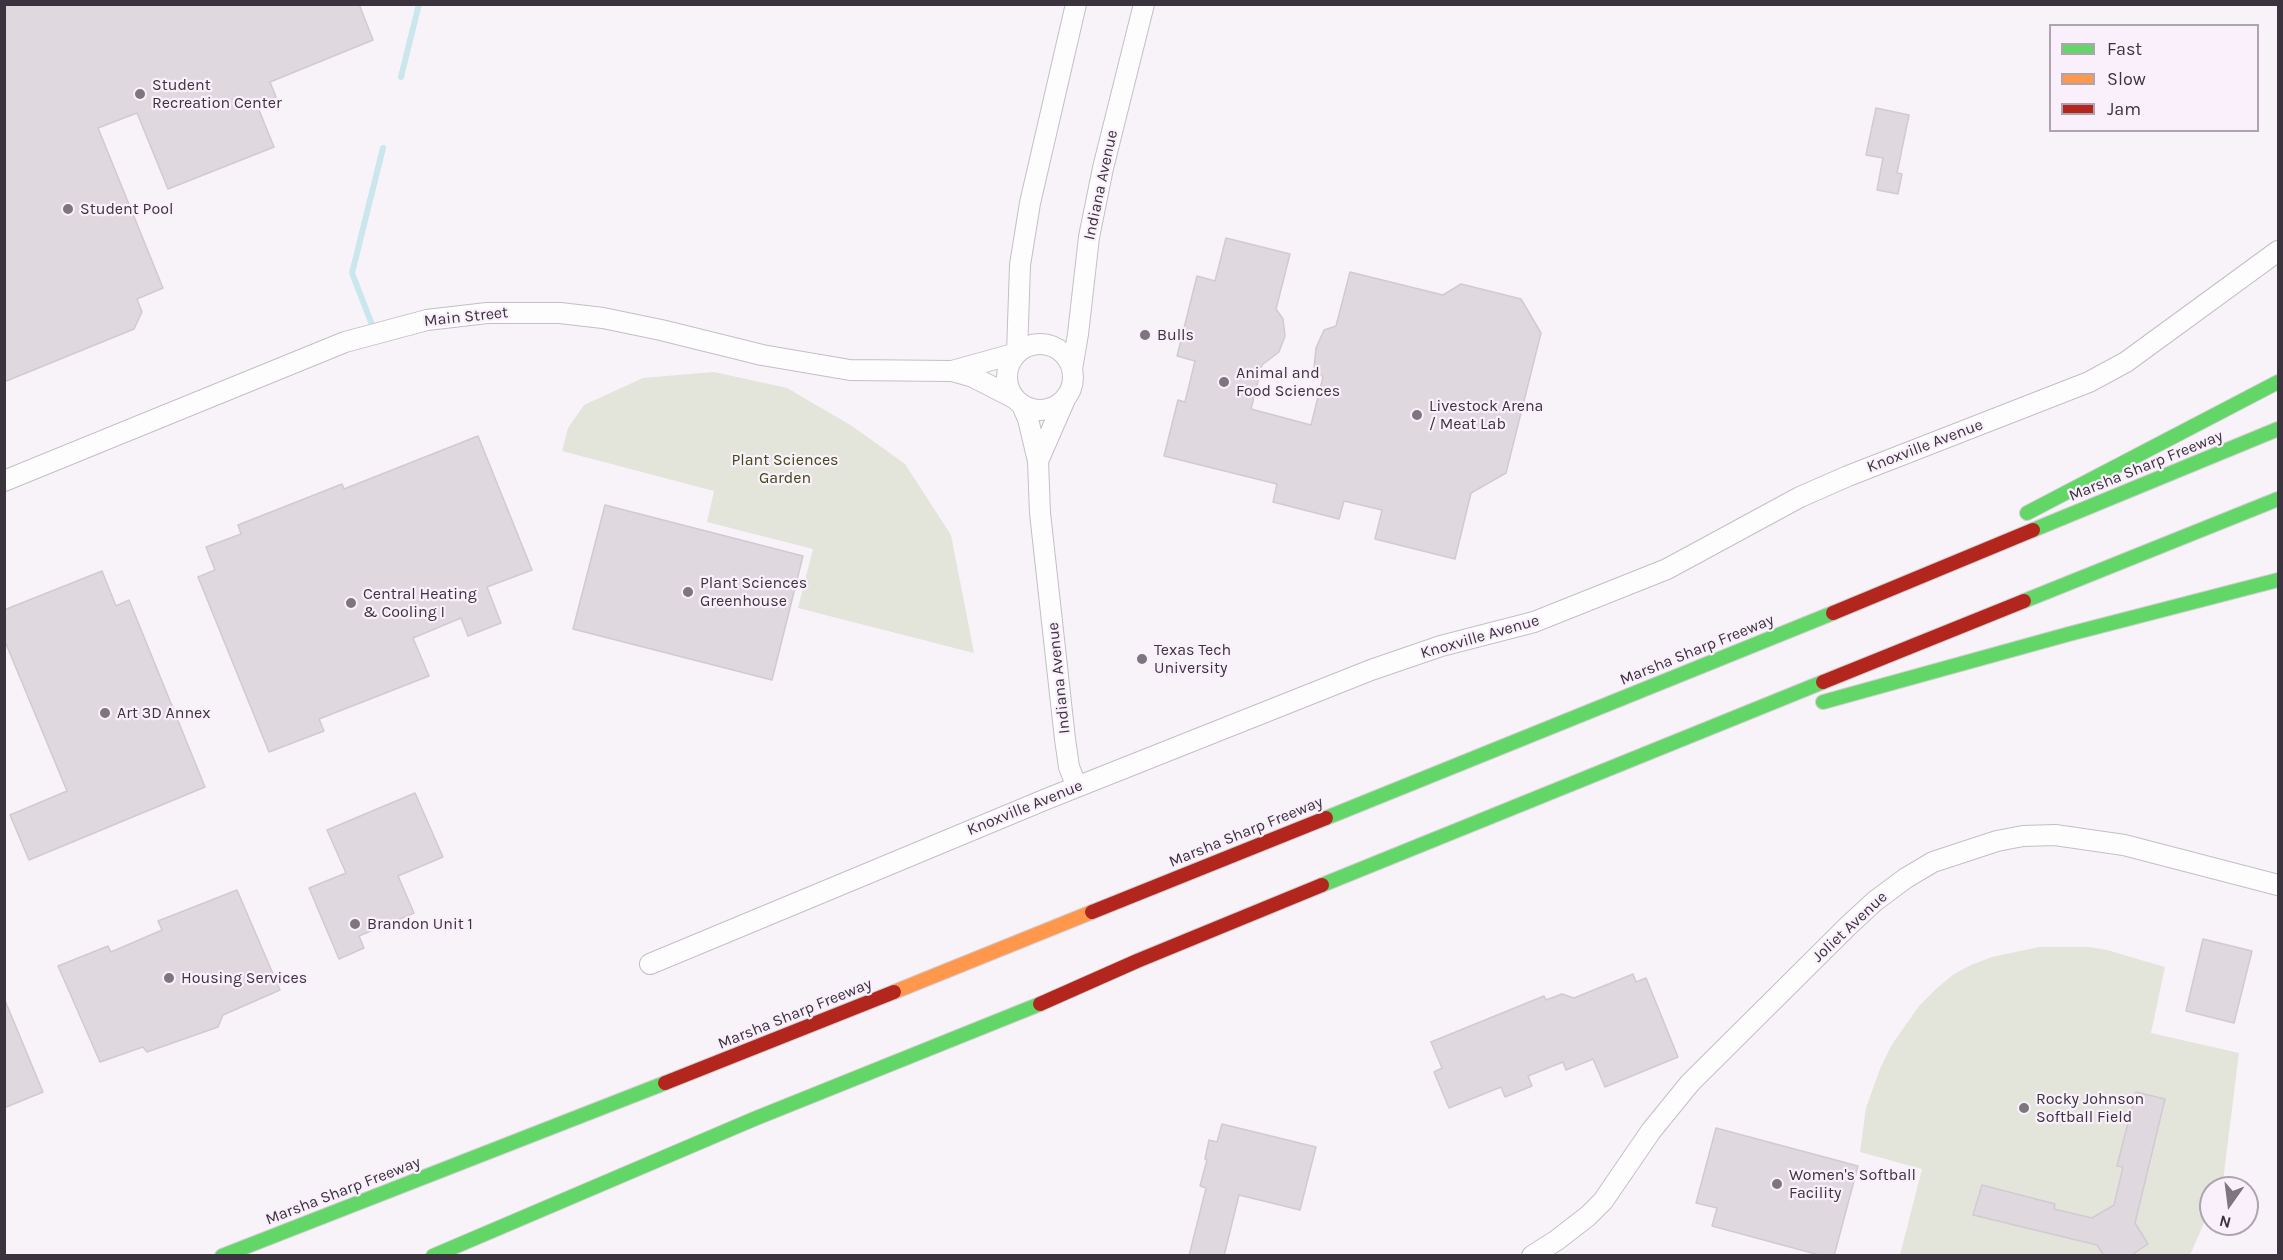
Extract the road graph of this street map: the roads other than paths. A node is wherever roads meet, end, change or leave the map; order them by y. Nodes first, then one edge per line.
1 (1076, 4) edge
2 (1144, 4) edge
3 (2278, 251) edge
4 (1017, 353) junction
5 (1072, 369) junction
6 (952, 371) junction
7 (2278, 382) edge
8 (1066, 397) junction
9 (1018, 401) junction
10 (2278, 429) edge
11 (1038, 461) junction
12 (4, 481) edge
13 (2278, 500) edge
14 (2018, 517) dead end
15 (1977, 539) dead end
16 (2278, 580) edge
17 (1831, 614) junction
18 (1813, 704) dead end
19 (1790, 711) dead end
20 (1668, 744) junction
21 (1077, 787) junction
22 (2278, 885) edge
23 (650, 964) dead end
24 (222, 1256) edge
25 (433, 1256) edge
26 (1532, 1256) edge

1 - 4 street
2 - 5 street, Indiana Avenue
3 - 21 street, Knoxville Avenue
4 - 5 street
4 - 6 street, Main Street
4 - 9 street
5 - 8 street
6 - 9 street, Main Street
6 - 12 street, Main Street
7 - 14 highway
8 - 9 street
8 - 11 street, Indiana Avenue
9 - 11 street, Indiana Avenue
10 - 17 highway, Marsha Sharp Freeway
11 - 21 street, Indiana Avenue
13 - 20 highway
15 - 17 highway
16 - 18 highway
17 - 24 highway, Marsha Sharp Freeway
19 - 20 highway
20 - 25 highway
21 - 23 street, Knoxville Avenue
22 - 26 street, Joliet Avenue

